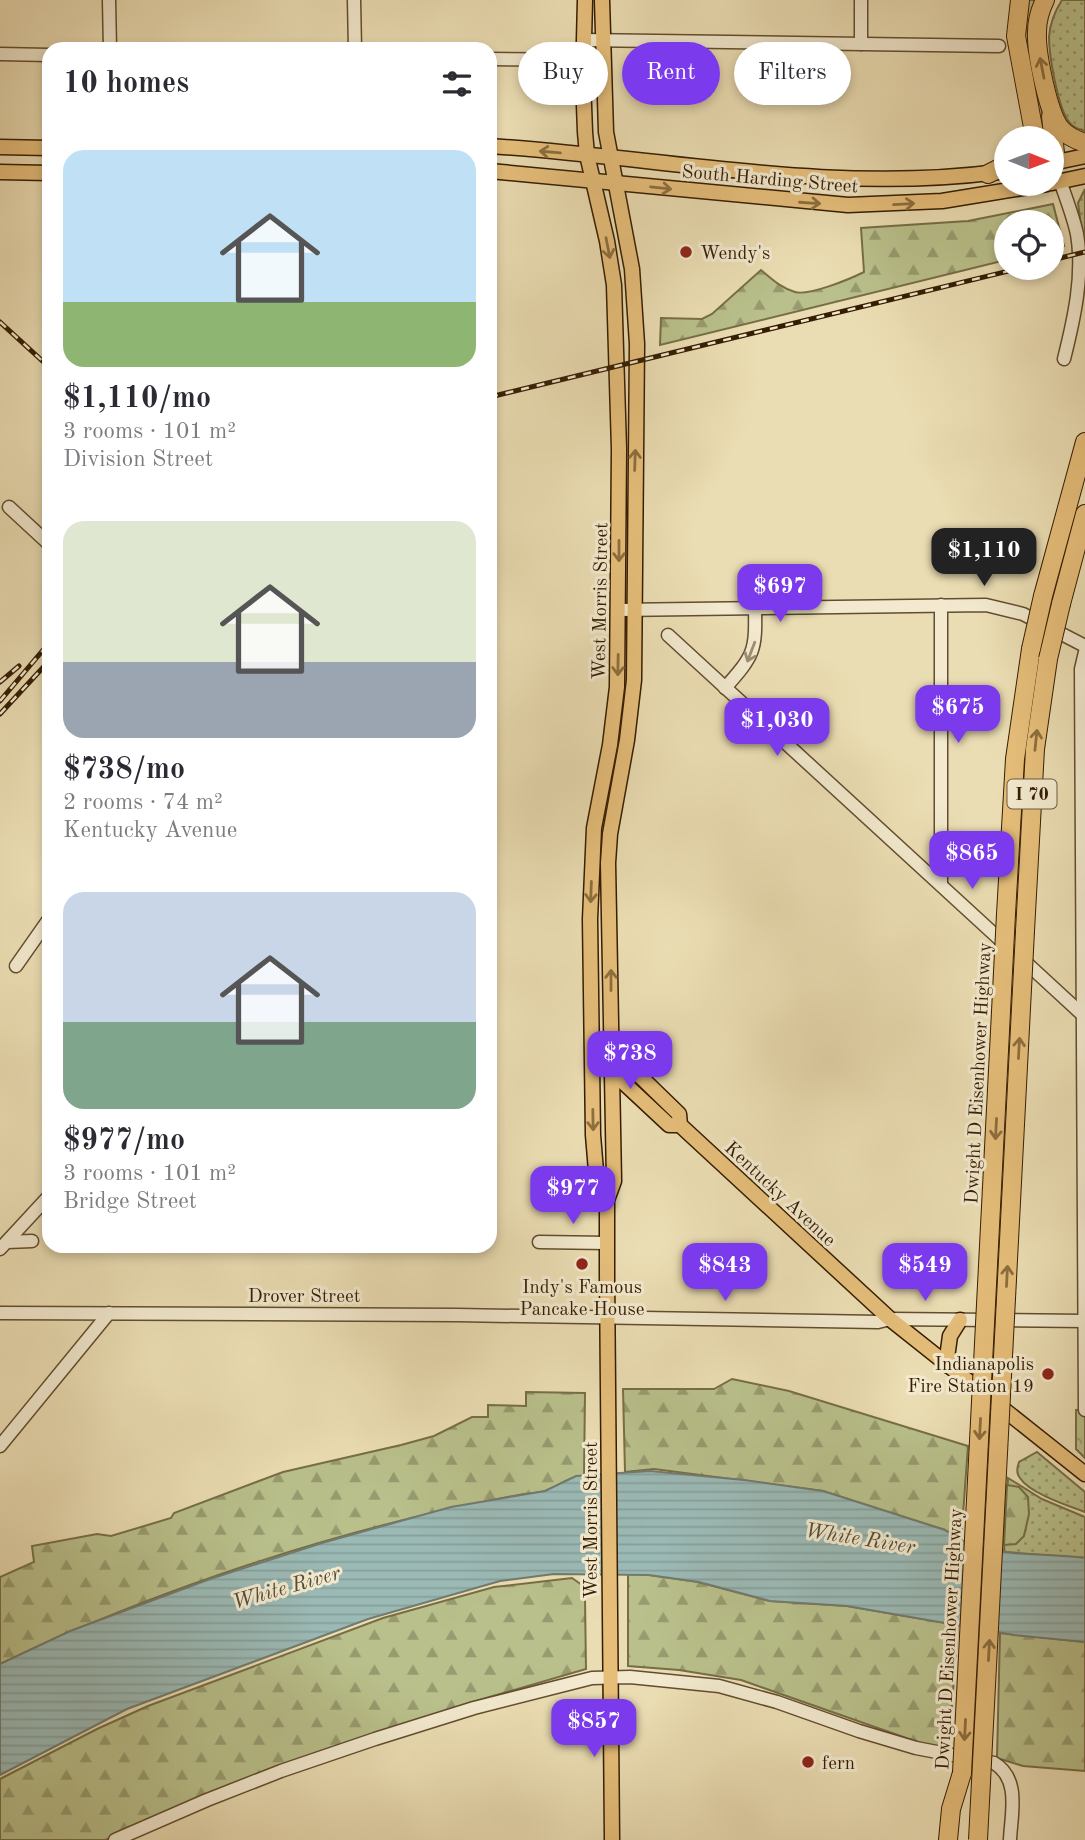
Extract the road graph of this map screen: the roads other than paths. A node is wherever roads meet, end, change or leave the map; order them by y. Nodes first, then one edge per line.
1 (109, 0) edge
2 (354, 0) edge
3 (585, 0) edge
4 (602, 0) edge
5 (861, 0) edge
6 (1020, 0) edge
7 (1045, 0) edge
8 (584, 40) joint
9 (603, 40) junction
10 (110, 42) edge
11 (355, 42) edge
12 (861, 44) junction
13 (999, 46) dead end
14 (0, 54) edge
15 (42, 55) edge
16 (497, 59) edge
17 (518, 59) edge
18 (584, 105) edge
19 (604, 105) edge
20 (1050, 108) junction
21 (1031, 126) edge
22 (1051, 126) edge
23 (1085, 143) edge
24 (0, 147) edge
25 (497, 147) edge
26 (42, 148) edge
27 (587, 155) junction
28 (1085, 156) edge
29 (610, 158) junction
30 (1064, 168) edge
31 (994, 171) edge
32 (497, 172) edge
33 (0, 173) edge
34 (42, 173) edge
35 (994, 173) edge
36 (988, 174) junction
37 (1064, 175) edge
38 (1085, 176) edge
39 (593, 182) junction
40 (615, 184) junction
41 (994, 188) edge
42 (1061, 196) edge
43 (1064, 359) dead end
44 (1085, 442) edge
45 (9, 507) dead end
46 (1085, 514) edge
47 (42, 538) edge
48 (941, 605) junction
49 (755, 608) junction
50 (619, 610) junction
51 (635, 610) junction
52 (668, 635) dead end
53 (1085, 646) edge
54 (1085, 652) edge
55 (725, 688) junction
56 (616, 706) junction
57 (620, 780) junction
58 (1083, 788) edge
59 (600, 793) junction
60 (608, 882) junction
61 (941, 885) junction
62 (1084, 924) edge
63 (42, 932) edge
64 (16, 966) dead end
65 (1084, 1016) edge
66 (590, 1026) junction
67 (611, 1048) junction
68 (591, 1052) junction
69 (612, 1072) junction
70 (638, 1098) junction
71 (613, 1112) junction
72 (680, 1125) junction
73 (607, 1200) junction
74 (42, 1204) edge
75 (32, 1241) dead end
76 (539, 1242) dead end
77 (607, 1243) junction
78 (3, 1246) edge
79 (0, 1313) edge
80 (109, 1313) junction
81 (608, 1318) junction
82 (890, 1319) junction
83 (960, 1320) junction
84 (1085, 1321) edge
85 (946, 1365) junction
86 (1084, 1410) edge
87 (0, 1446) edge
88 (1085, 1474) edge
89 (610, 1671) junction
90 (987, 1685) junction
91 (962, 1773) junction
92 (115, 1840) edge
93 (612, 1840) edge
94 (948, 1840) edge
95 (958, 1840) edge
96 (978, 1840) edge
97 (987, 1840) edge
98 (1010, 1840) edge

1 - 10 street
2 - 11 street
3 - 8 main road, West Morris Street
4 - 9 main road, West Morris Street
5 - 12 street
6 - 21 highway
20 -> 7 highway
8 - 9 street
9 - 12 street
12 - 13 street
14 - 15 street
16 - 17 street
18 - 27 main road, West Morris Street
19 - 29 main road, West Morris Street
20 - 22 highway
20 - 23 highway
24 - 26 main road
27 -> 25 main road, South Harding Street
27 - 29 main road, South Harding Street
27 - 39 main road, West Morris Street
28 - 30 main road, South Harding Street
29 - 36 main road, South Harding Street
29 - 40 main road, West Morris Street
31 - 36 highway
32 - 39 main road, South Harding Street
33 - 34 main road
35 - 36 main road, South Harding Street
37 - 38 main road, South Harding Street
39 - 40 main road, South Harding Street
39 -> 50 main road, West Morris Street
40 -> 41 main road, South Harding Street
51 -> 40 main road, West Morris Street
42 - 43 street
44 -> 91 highway, Dwight D Eisenhower Highway / I 70, bridge
45 - 47 street
90 -> 46 highway, I 70, bridge
48 - 49 street
48 - 53 street
48 - 61 street
49 - 51 street
49 -> 55 street
50 - 51 street
50 -> 56 main road, West Morris Street
51 - 57 main road, West Morris Street
52 - 55 street
54 - 58 street
55 - 61 street
56 - 57 main road
56 - 59 main road, West Morris Street
57 - 60 main road, West Morris Street
58 - 62 street
59 - 60 main road
59 -> 66 main road, West Morris Street
67 -> 60 main road, West Morris Street
61 - 65 street
62 - 65 street
63 - 64 street
65 - 84 street
66 - 67 main road, Kentucky Avenue
66 - 68 main road, West Morris Street
67 - 69 main road, West Morris Street
67 - 72 main road, Kentucky Avenue
68 - 69 main road, Kentucky Avenue
68 -> 73 main road, West Morris Street
69 - 70 main road, Kentucky Avenue
69 - 71 main road, West Morris Street
70 - 71 main road
70 - 72 main road, Kentucky Avenue
71 - 73 main road, West Morris Street
72 - 82 main road, Kentucky Avenue
73 - 77 main road, West Morris Street
74 - 78 street
75 - 78 street
76 - 77 street
77 - 81 main road, West Morris Street
79 - 80 street, Drover Street
80 - 81 street, Drover Street
80 - 87 street
81 - 82 street, Drover Street
81 - 89 main road, West Morris Street
82 - 83 street, Drover Street
82 - 85 main road, Kentucky Avenue
83 - 84 street, Drover Street
83 - 85 main road
84 - 86 street
85 - 88 main road, Kentucky Avenue
89 - 92 street
89 - 93 main road, West Morris Street
89 - 98 street
90 - 96 highway, I 70, bridge
90 - 97 highway, bridge
91 - 94 highway
91 - 95 highway, Dwight D Eisenhower Highway / I 70

